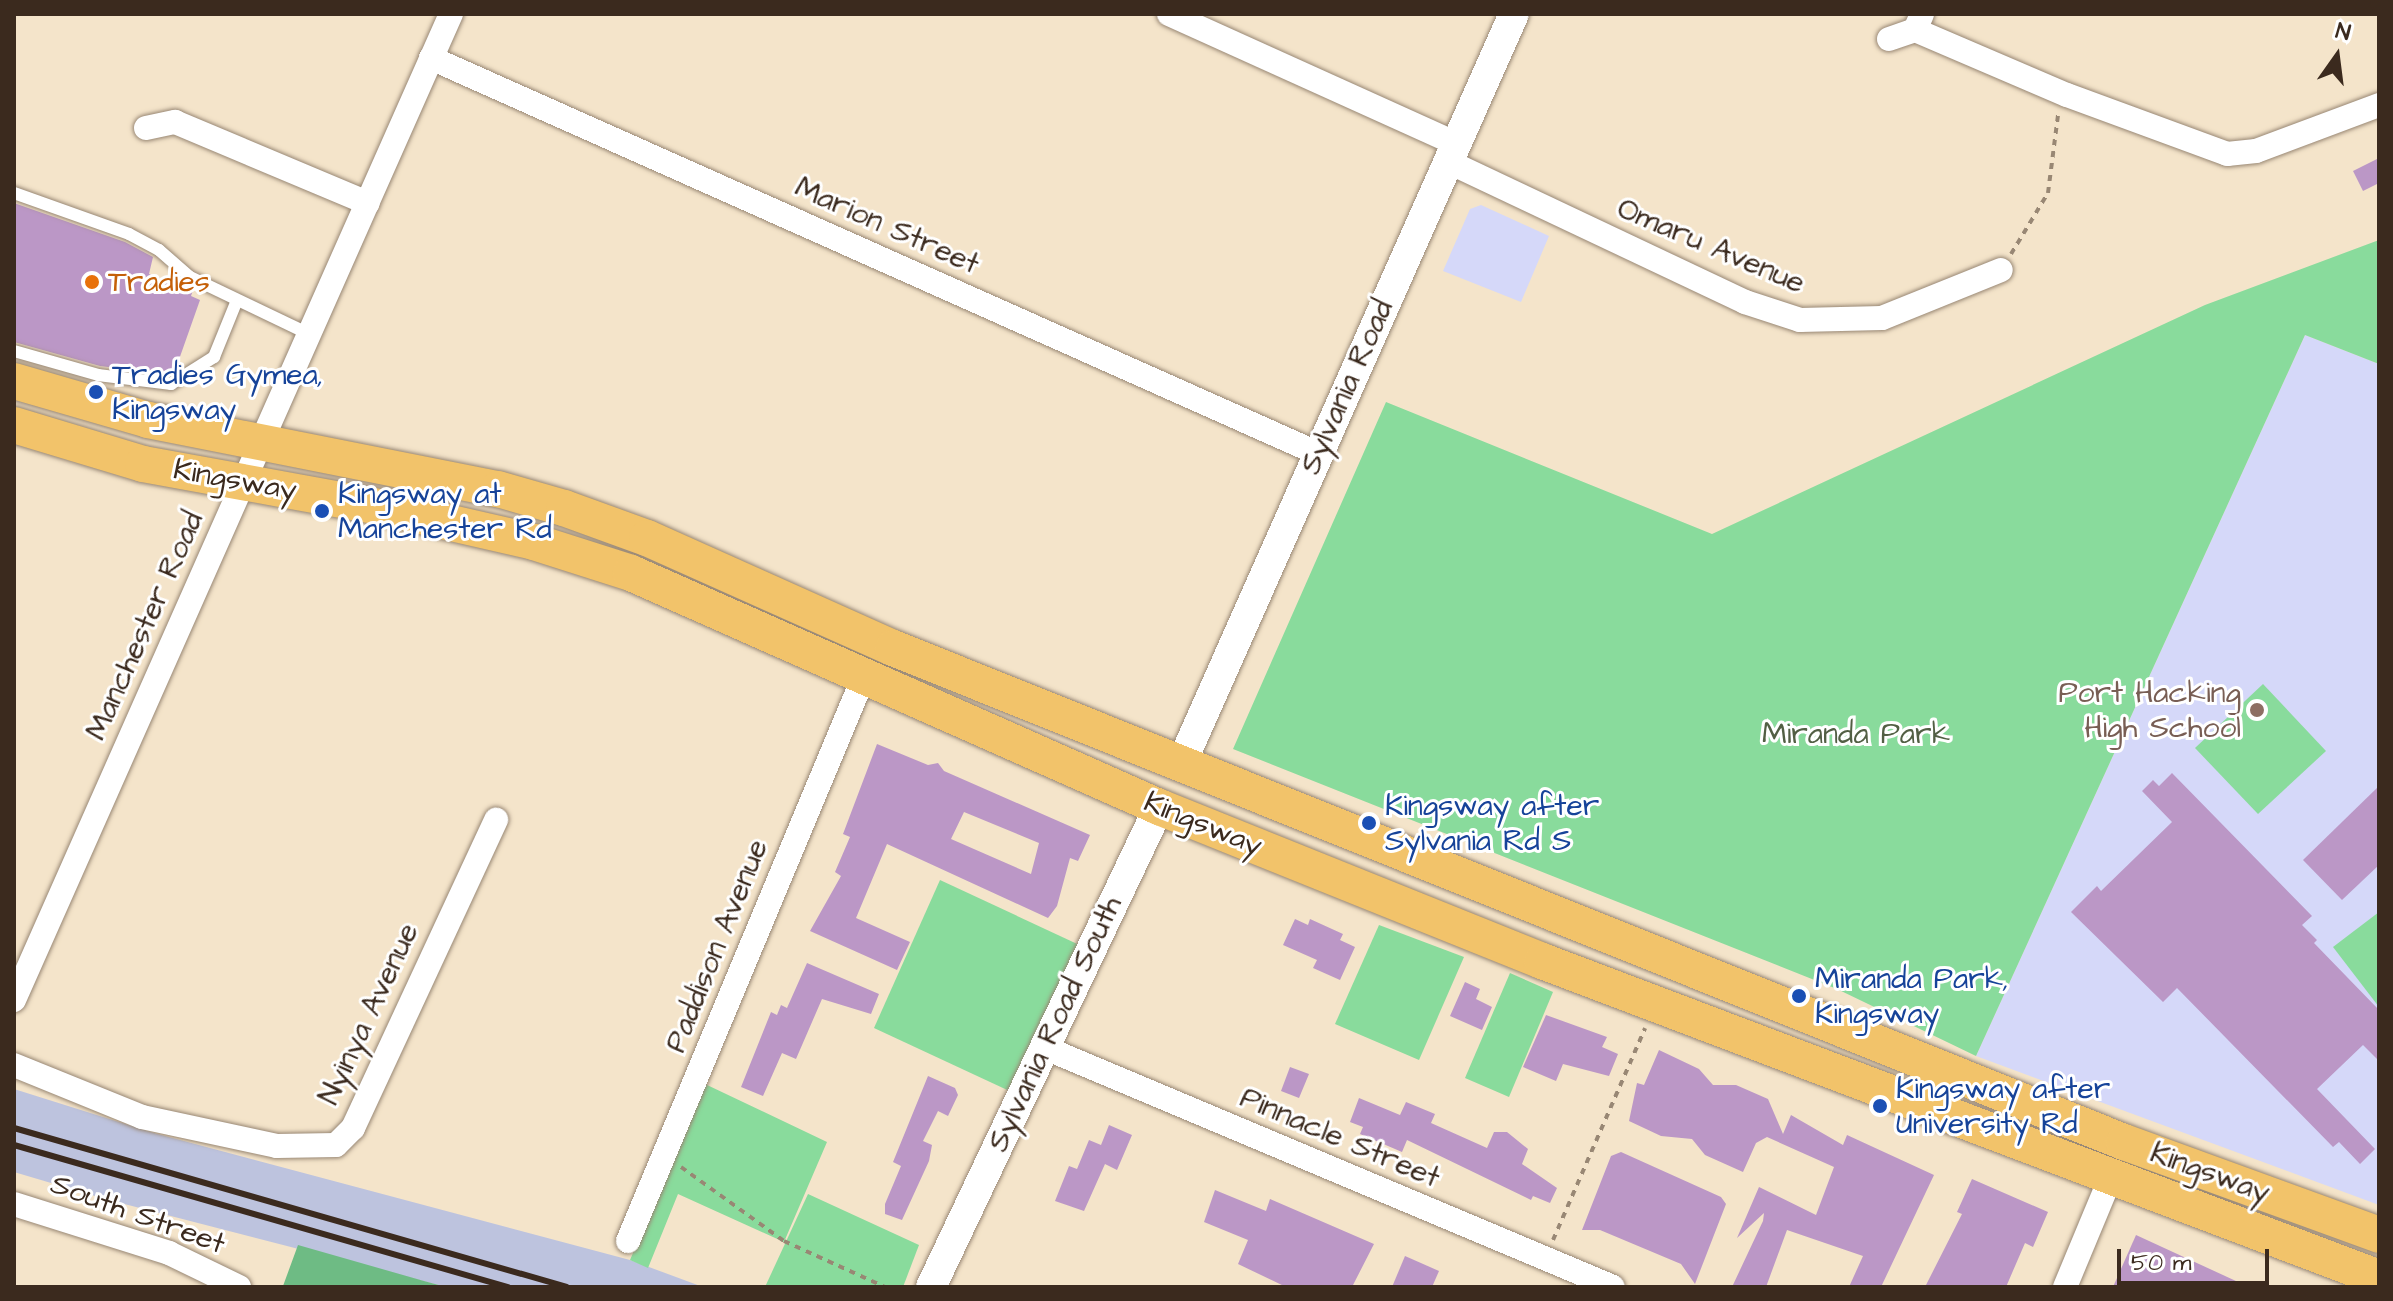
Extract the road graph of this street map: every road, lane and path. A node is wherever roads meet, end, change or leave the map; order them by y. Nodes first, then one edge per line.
1 (451, 14) edge
2 (1169, 14) edge
3 (1514, 14) edge
4 (1919, 22) edge
5 (1889, 39) dead end
6 (431, 58) junction
7 (2067, 95) junction
8 (2379, 105) edge
9 (146, 128) dead end
10 (1453, 153) junction
11 (14, 193) edge
12 (368, 203) junction
13 (2001, 270) joint
14 (237, 300) junction
15 (307, 333) junction
16 (14, 351) edge
17 (14, 381) edge
18 (14, 425) edge
19 (262, 443) junction
20 (1317, 453) junction
21 (244, 481) junction
22 (864, 676) junction
23 (1182, 762) junction
24 (1159, 807) junction
25 (496, 820) dead end
26 (14, 1000) edge
27 (1646, 1026) dead end
28 (1043, 1047) junction
29 (14, 1065) edge
30 (2124, 1142) junction
31 (667, 1151) junction
32 (2110, 1179) junction
33 (14, 1204) edge
34 (2379, 1235) edge
35 (628, 1241) dead end
36 (1546, 1258) junction
37 (2379, 1278) edge
38 (239, 1287) edge
39 (885, 1287) edge
40 (931, 1287) edge
41 (1613, 1287) edge
42 (2065, 1287) edge

1 - 6 street, Manchester Road
2 - 10 street, Omaru Avenue
3 - 10 street, Sylvania Road
4 - 5 street
4 - 7 street
6 - 12 street, Manchester Road
6 - 20 street, Marion Street
7 - 8 street
7 - 13 path
9 - 12 street
10 - 13 street, Omaru Avenue
10 - 20 street, Sylvania Road
11 - 14 lane
12 - 15 street, Manchester Road
14 - 15 lane
14 - 16 lane
15 - 19 street, Manchester Road
17 - 19 main road, Kingsway
18 - 21 main road, Kingsway
19 - 21 street, Manchester Road
19 - 23 main road, Kingsway
20 - 23 street, Sylvania Road
21 - 22 main road, Kingsway
21 - 26 street, Manchester Road
22 - 24 main road, Kingsway
22 - 31 street, Paddison Avenue
23 - 24 main road, Sylvania Road South
23 - 30 main road, Kingsway
24 - 28 street, Sylvania Road South
24 - 32 main road, Kingsway
25 - 29 street, Nyinya Avenue
27 - 36 path
28 - 36 street, Pinnacle Street
28 - 40 street, Sylvania Road South
30 - 32 main road
30 - 34 main road, Kingsway
31 - 35 street, Paddison Avenue
31 - 39 path
32 - 37 main road, Kingsway
32 - 42 street
33 - 38 street, South Street
36 - 41 street, Pinnacle Street

